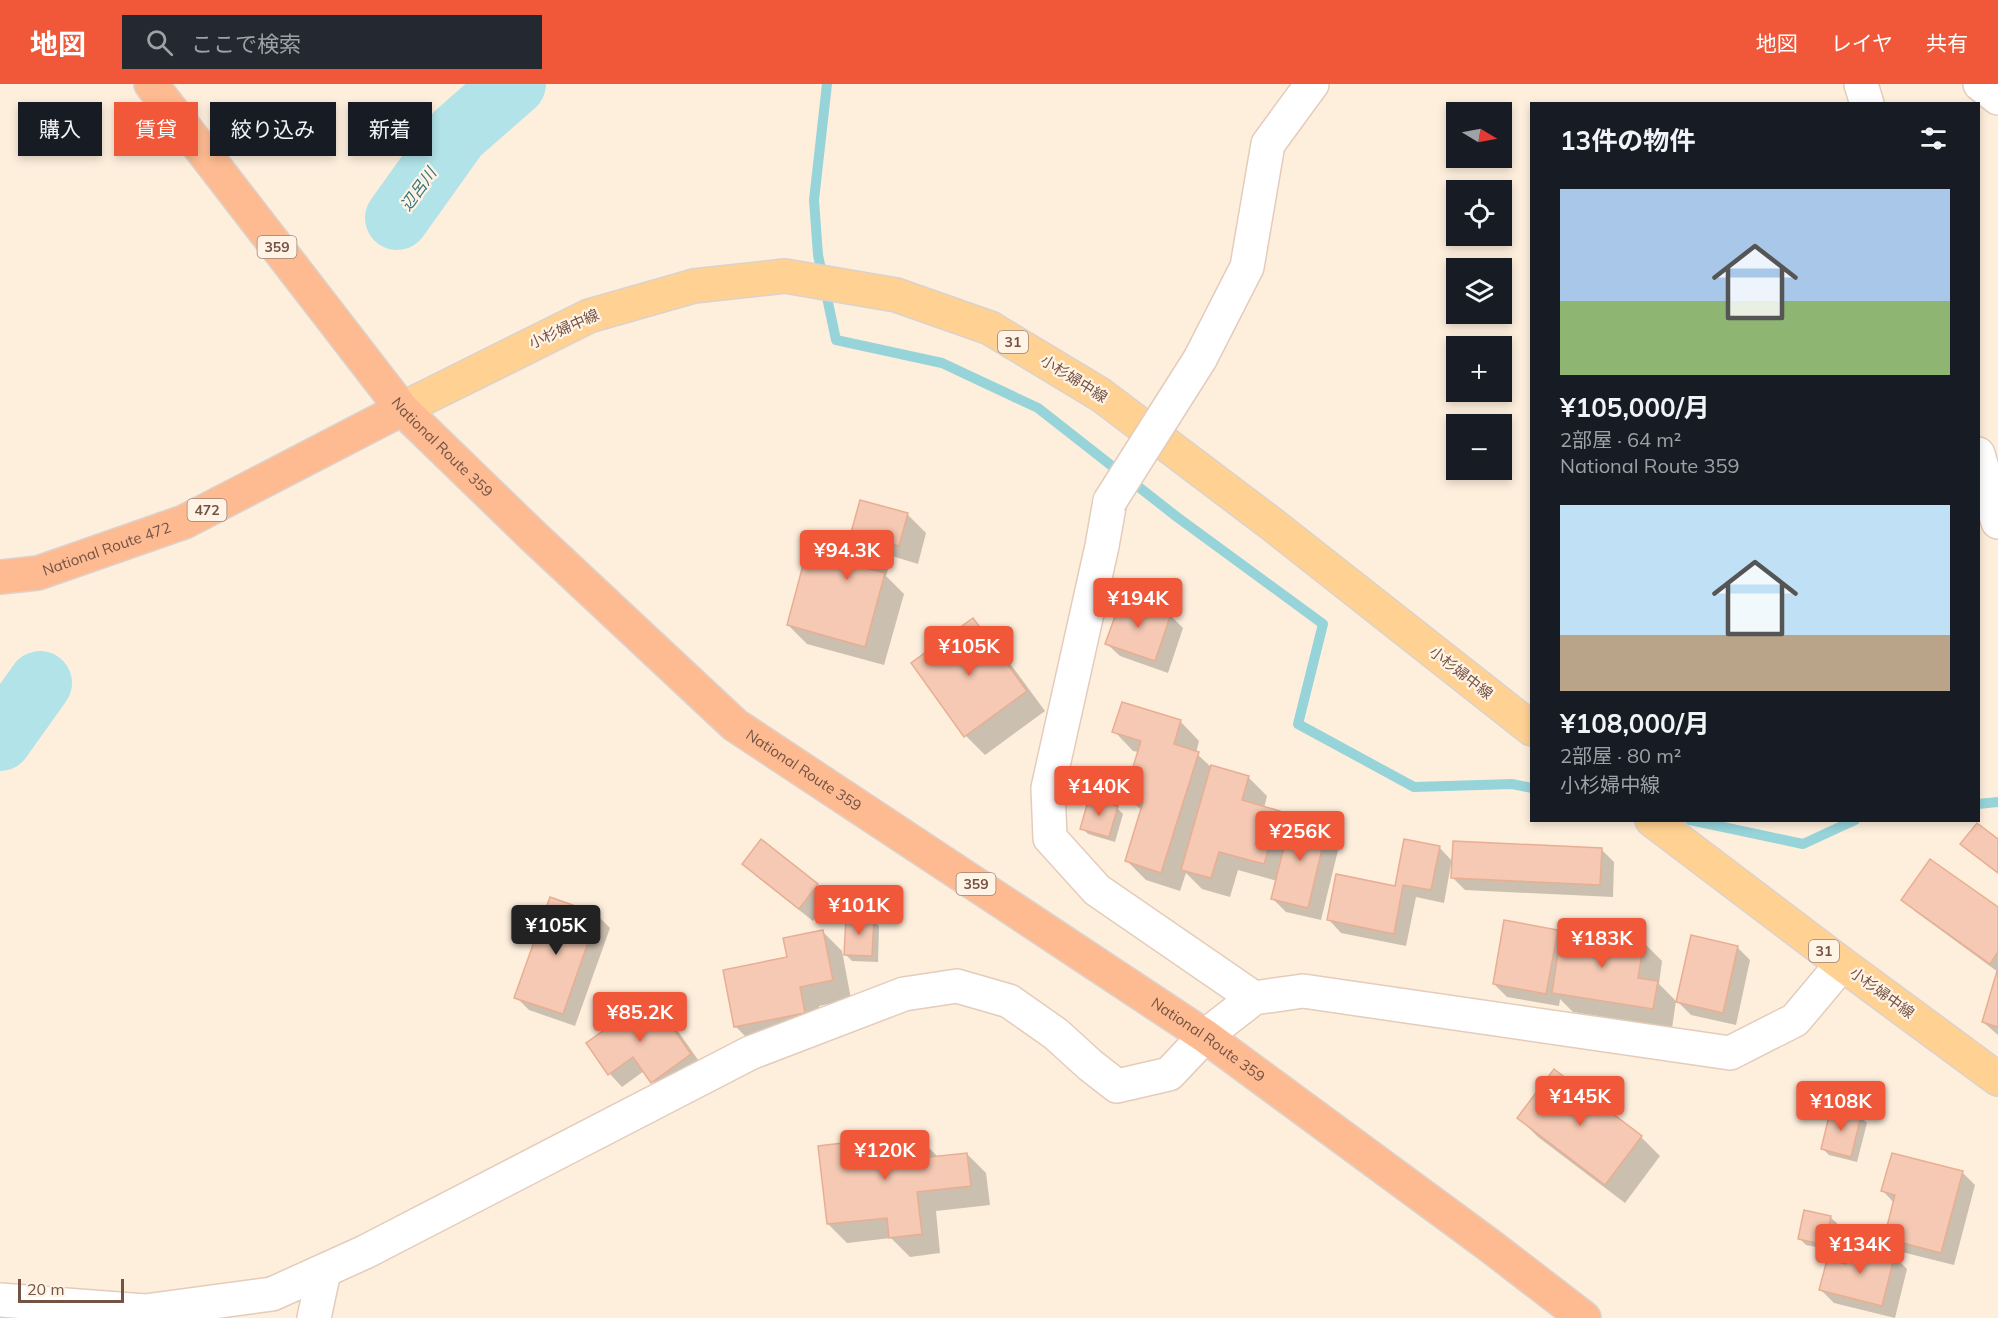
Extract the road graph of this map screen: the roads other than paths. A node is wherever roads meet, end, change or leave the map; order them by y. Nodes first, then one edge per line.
1 (151, 84) edge
2 (1312, 84) edge
3 (1861, 84) edge
4 (1980, 84) edge
5 (1998, 98) edge
6 (1866, 102) edge
7 (402, 409) junction
8 (1980, 461) edge
9 (1998, 522) edge
10 (0, 577) edge
11 (1530, 727) edge
12 (1655, 822) edge
13 (1842, 964) junction
14 (1254, 998) junction
15 (1204, 1036) junction
16 (1998, 1078) edge
17 (324, 1271) junction
18 (0, 1300) edge
19 (314, 1318) edge
20 (1584, 1318) edge

1 - 7 highway, National Route 359 / 359
2 - 14 street, bridge
3 - 6 street
4 - 5 street
7 - 10 highway, National Route 472 / 472
7 - 11 main road, 小杉婦中線 / 31
7 - 15 highway, National Route 359 / 359
8 - 9 street
12 - 13 main road, 小杉婦中線 / 31
13 - 14 street
13 - 16 main road, 小杉婦中線 / 31
14 - 15 street
15 - 17 street
15 - 20 highway, National Route 359 / 359
17 - 18 street
17 - 19 street

